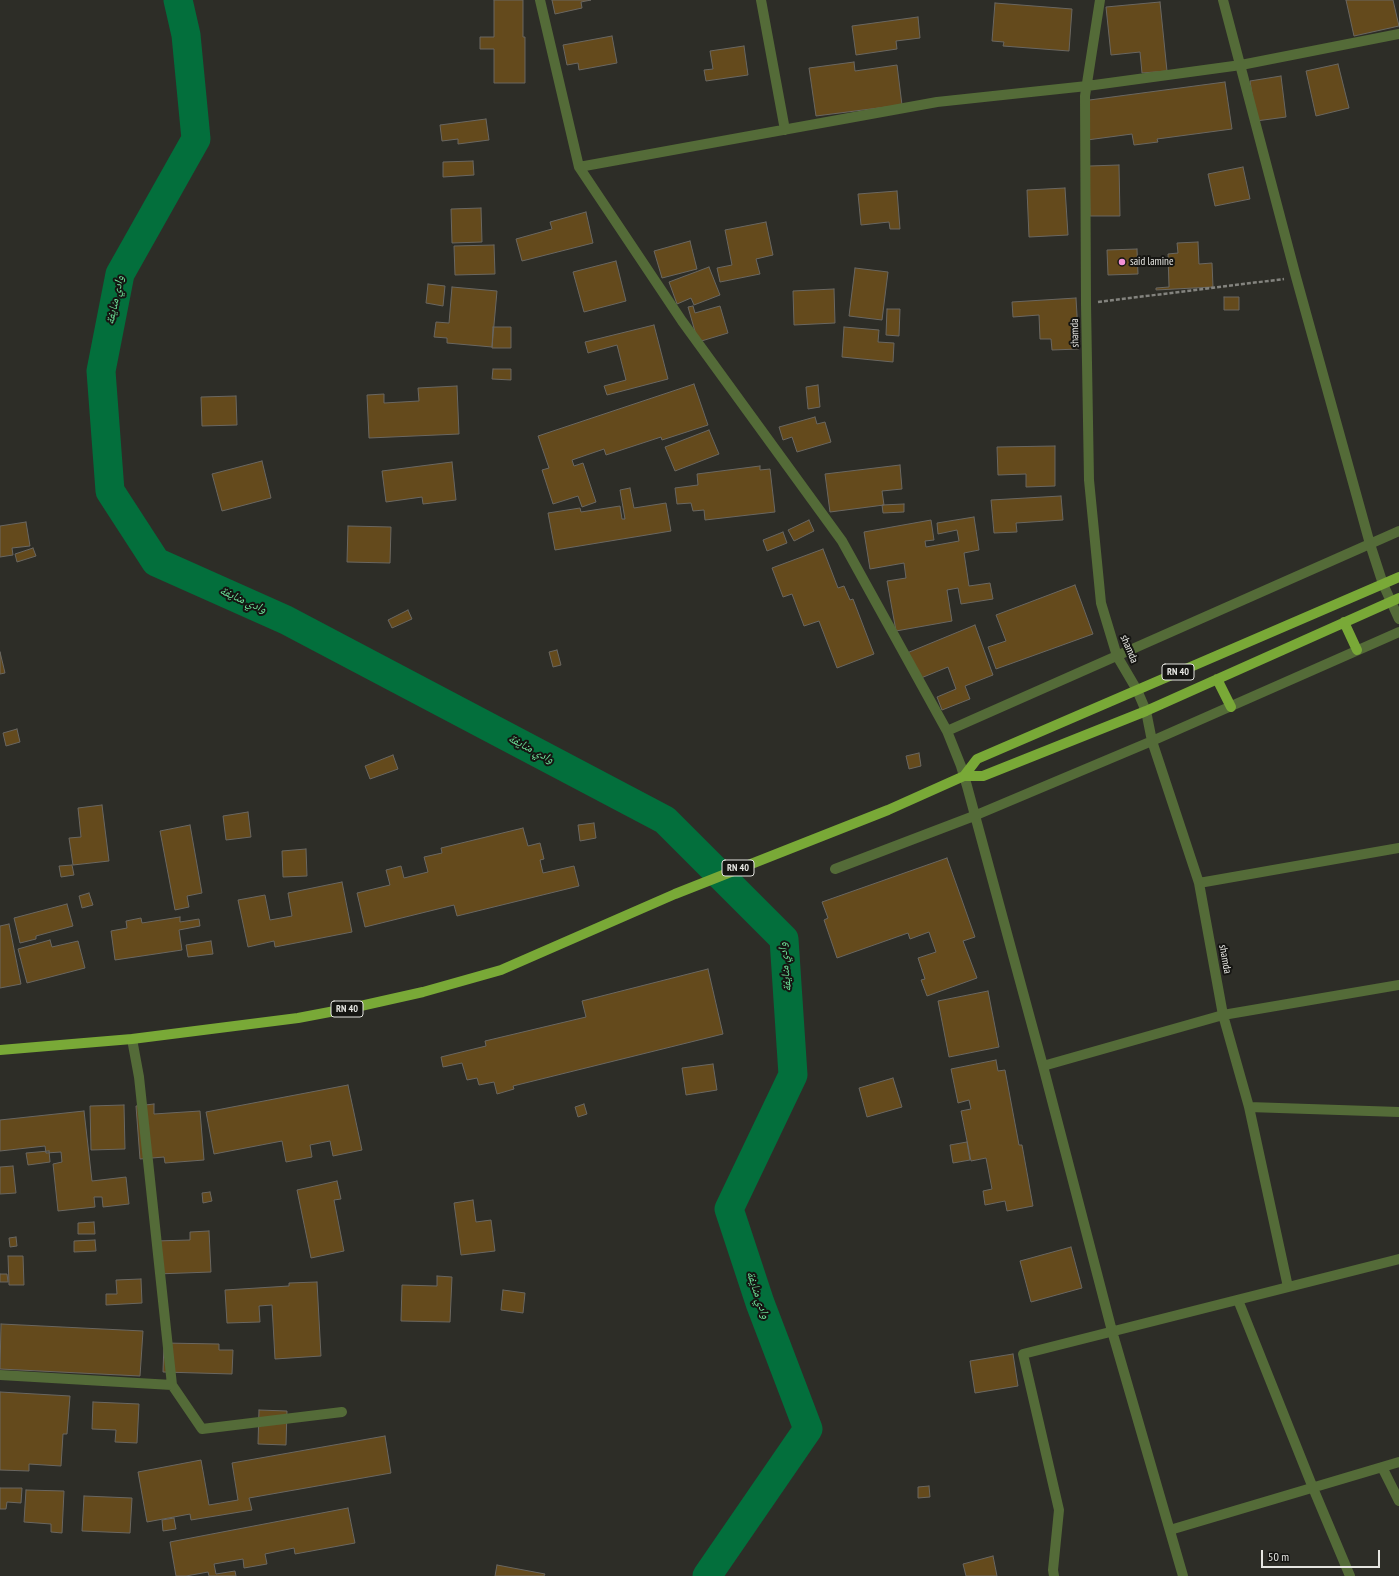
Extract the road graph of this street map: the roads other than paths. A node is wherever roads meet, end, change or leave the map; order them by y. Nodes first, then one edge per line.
1 (540, 0) edge
2 (762, 0) edge
3 (1100, 0) edge
4 (1223, 0) edge
5 (1399, 34) edge
6 (1241, 66) junction
7 (1087, 86) junction
8 (785, 130) junction
9 (579, 167) junction
10 (1399, 531) edge
11 (1370, 544) junction
12 (1399, 577) edge
13 (1383, 584) junction
14 (1395, 600) edge
15 (1399, 618) edge
16 (1344, 622) junction
17 (1399, 632) edge
18 (1357, 650) junction
19 (1117, 656) junction
20 (1217, 679) junction
21 (1137, 690) junction
22 (1231, 707) junction
23 (1146, 710) junction
24 (947, 731) junction
25 (1152, 741) junction
26 (964, 776) junction
27 (974, 816) junction
28 (1399, 848) edge
29 (835, 869) dead end
30 (1199, 883) junction
31 (1399, 985) edge
32 (1223, 1015) junction
33 (132, 1039) junction
34 (0, 1050) edge
35 (1043, 1066) junction
36 (1249, 1107) junction
37 (1399, 1112) edge
38 (1399, 1259) edge
39 (1288, 1287) junction
40 (1238, 1300) junction
41 (1112, 1331) junction
42 (0, 1375) edge
43 (172, 1385) junction
44 (342, 1412) dead end
45 (1399, 1462) edge
46 (1382, 1467) junction
47 (1312, 1488) junction
48 (1399, 1501) edge
49 (1170, 1530) junction
50 (1054, 1576) edge
51 (1183, 1576) edge
52 (1350, 1576) edge

1 - 9 street
2 - 8 street
3 - 7 street, shamda
4 - 6 street
5 - 6 street
6 - 7 street
6 - 11 street
7 - 8 street
7 - 19 street, shamda
8 - 9 street
9 - 24 street
10 - 11 street
11 - 13 street
11 - 19 street
12 - 13 main road, RN 40
13 - 14 street
13 - 21 main road, RN 40
14 - 15 street
14 - 16 main road, RN 40
16 - 18 main road
16 - 20 main road, RN 40
17 - 18 street
18 - 22 street
19 - 21 street, shamda
19 - 24 street
20 - 22 main road
20 - 23 main road, RN 40
21 - 23 street, shamda
21 - 26 main road, RN 40
22 - 25 street
23 - 25 street, shamda
23 - 26 main road, RN 40
24 - 26 street
25 - 27 street
25 - 30 street, shamda
26 - 27 street
26 - 33 main road, RN 40
27 - 29 street
27 - 35 street
28 - 30 street
30 - 32 street, shamda
31 - 32 street
32 - 35 street
32 - 36 street, shamda
33 - 34 main road, RN 40
33 - 43 street
35 - 41 street
36 - 37 street
36 - 39 street, shamda
38 - 39 street
39 - 40 street
40 - 41 street
40 - 47 street
41 - 49 street
41 - 50 street
42 - 43 street
43 - 44 street
45 - 46 street
46 - 47 street
46 - 48 street
47 - 49 street
47 - 52 street
49 - 51 street

